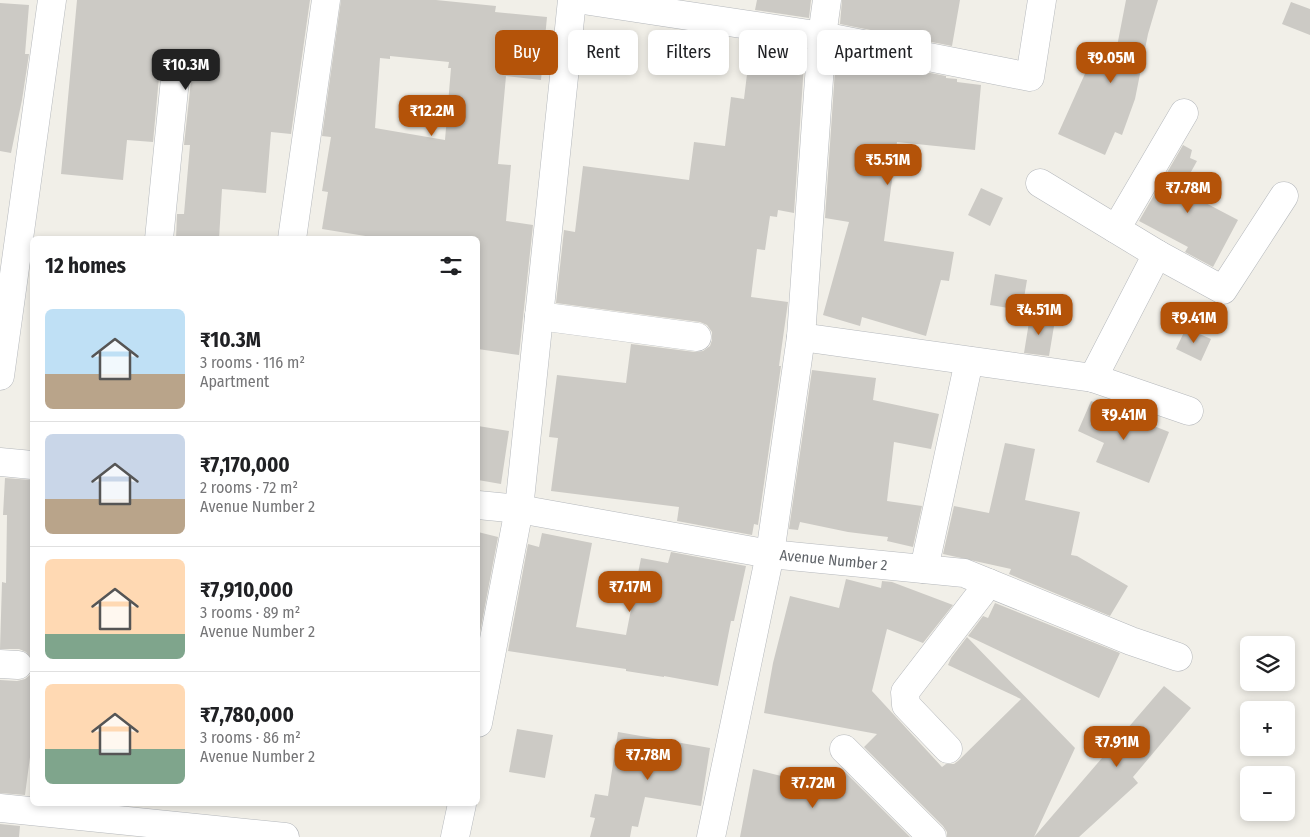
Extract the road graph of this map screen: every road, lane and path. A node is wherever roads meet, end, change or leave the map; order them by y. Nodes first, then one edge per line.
1 (52, 0) edge
2 (326, 0) edge
3 (572, 0) edge
4 (583, 0) edge
5 (826, 0) edge
6 (1042, 0) edge
7 (823, 30) edge
8 (817, 35) edge
9 (931, 58) edge
10 (819, 75) edge
11 (175, 79) dead end
12 (1184, 113) dead end
13 (1040, 183) dead end
14 (1284, 196) dead end
15 (1116, 229) junction
16 (159, 236) edge
17 (292, 236) edge
18 (1158, 254) junction
19 (539, 316) junction
20 (697, 337) dead end
21 (801, 337) junction
22 (969, 361) junction
23 (0, 376) edge
24 (1093, 378) junction
25 (1188, 411) dead end
26 (0, 462) edge
27 (30, 465) edge
28 (480, 504) edge
29 (520, 509) junction
30 (770, 554) junction
31 (924, 569) junction
32 (989, 583) junction
33 (1178, 657) dead end
34 (480, 713) edge
35 (948, 749) dead end
36 (844, 750) dead end
37 (462, 806) edge
38 (0, 808) edge
39 (202, 833) edge
40 (285, 837) edge
41 (455, 837) edge
42 (711, 837) edge
43 (932, 837) edge

1 - 23 street
2 - 17 street
3 - 19 street
4 - 8 street
5 - 7 street
6 - 9 street
10 - 21 street
11 - 16 street
12 - 15 street
13 - 15 street
14 - 18 street
15 - 18 street
18 - 24 street
19 - 20 street
19 - 29 street
21 - 22 street
21 - 30 street
22 - 24 street
22 - 31 street
24 - 25 street
26 - 27 street
28 - 29 street, Avenue Number 2
29 - 30 street, Avenue Number 2
29 - 34 street
30 - 31 street, Avenue Number 2
30 - 42 street
31 - 32 street, Avenue Number 2
32 - 33 street, Avenue Number 2
32 - 35 street
36 - 43 street
37 - 41 street
38 - 39 street
39 - 40 street

